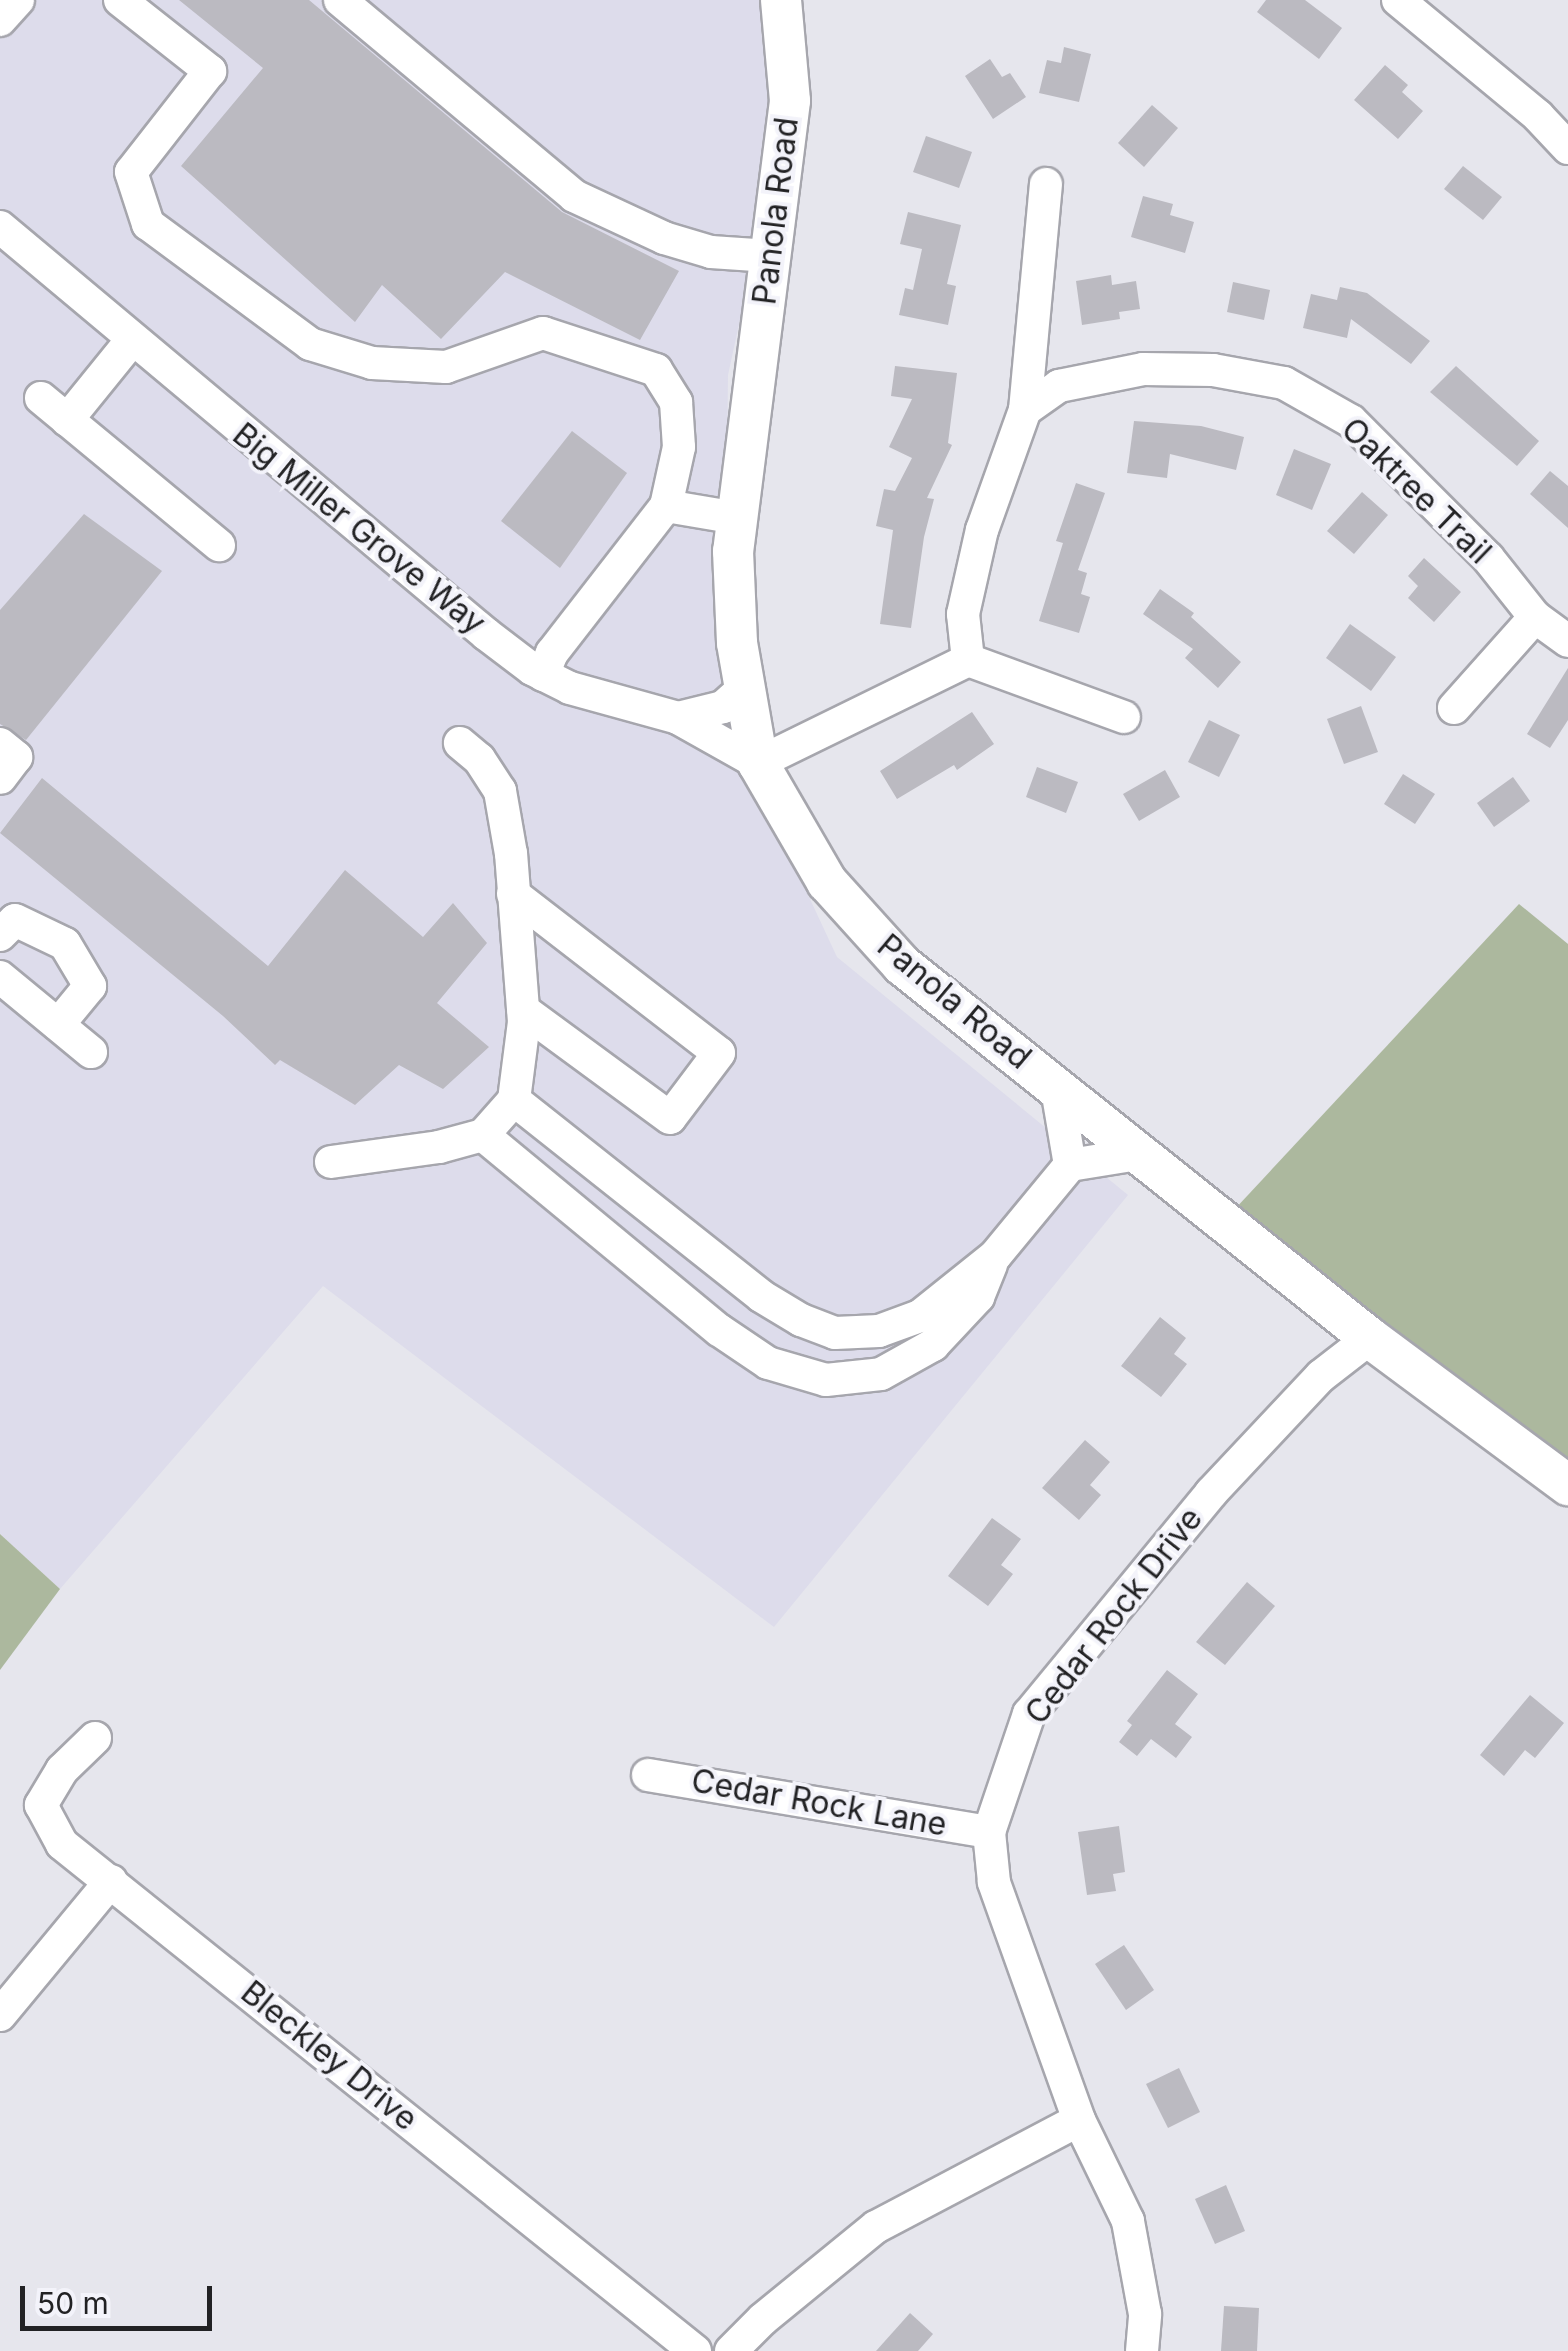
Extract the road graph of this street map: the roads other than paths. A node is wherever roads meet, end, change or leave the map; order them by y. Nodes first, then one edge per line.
1 (18, 0) edge
2 (120, 0) edge
3 (340, 0) edge
4 (781, 0) edge
5 (1398, 0) edge
6 (0, 20) edge
7 (1568, 148) edge
8 (1046, 184) dead end
9 (0, 228) edge
10 (770, 256) junction
11 (131, 341) junction
12 (41, 398) dead end
13 (1024, 410) junction
14 (67, 420) junction
15 (666, 506) junction
16 (737, 518) junction
17 (219, 545) dead end
18 (1535, 617) junction
19 (1568, 641) edge
20 (968, 660) junction
21 (543, 675) junction
22 (744, 687) junction
23 (1454, 708) dead end
24 (1124, 717) dead end
25 (678, 718) junction
26 (460, 743) dead end
27 (0, 744) edge
28 (758, 762) junction
29 (0, 778) edge
30 (514, 894) junction
31 (0, 935) edge
32 (0, 977) edge
33 (523, 1010) junction
34 (58, 1025) junction
35 (91, 1052) dead end
36 (1057, 1088) junction
37 (514, 1100) junction
38 (484, 1134) junction
39 (1138, 1154) junction
40 (331, 1162) dead end
41 (1070, 1166) junction
42 (995, 1256) junction
43 (761, 1296) junction
44 (729, 1336) junction
45 (1370, 1338) junction
46 (1568, 1486) edge
47 (95, 1738) dead end
48 (648, 1774) dead end
49 (989, 1832) junction
50 (112, 1881) junction
51 (0, 2015) edge
52 (1079, 2120) junction
53 (696, 2351) edge
54 (731, 2351) edge
55 (1142, 2351) edge

1 - 6 street
2 - 15 street
3 - 10 street
4 - 10 main road, Panola Road
5 - 7 street
8 - 13 street
9 - 11 street, Big Miller Grove Way
10 - 16 main road, Panola Road
11 - 14 street
11 - 21 street, Big Miller Grove Way
12 - 14 street
13 - 18 street, Oaktree Trail
13 - 20 street
14 - 17 street
15 - 16 street
15 - 21 street
16 - 22 main road, Panola Road
18 - 19 street, Oaktree Trail
18 - 23 street
20 - 24 street
20 - 28 street
21 - 25 street, Big Miller Grove Way
22 - 25 street
22 - 28 main road, Panola Road
25 - 28 street, Big Miller Grove Way
26 - 30 street
27 - 29 street
28 - 36 main road, Panola Road
30 - 33 street
30 - 33 street
31 - 34 street
32 - 34 street
33 - 37 street
34 - 35 street
36 - 39 main road, Panola Road
36 - 41 street
37 - 38 street
37 - 43 street
38 - 40 street
38 - 44 street
39 - 41 street
39 - 45 main road, Panola Road
41 - 42 street
42 - 43 street
42 - 44 street
43 - 44 street
45 - 46 main road, Panola Road
45 - 49 street, Cedar Rock Drive
47 - 50 street, Bleckley Drive
48 - 49 street, Cedar Rock Lane
49 - 52 street, Cedar Rock Drive
50 - 51 street
50 - 53 street, Bleckley Drive
52 - 54 street
52 - 55 street, Cedar Rock Drive

